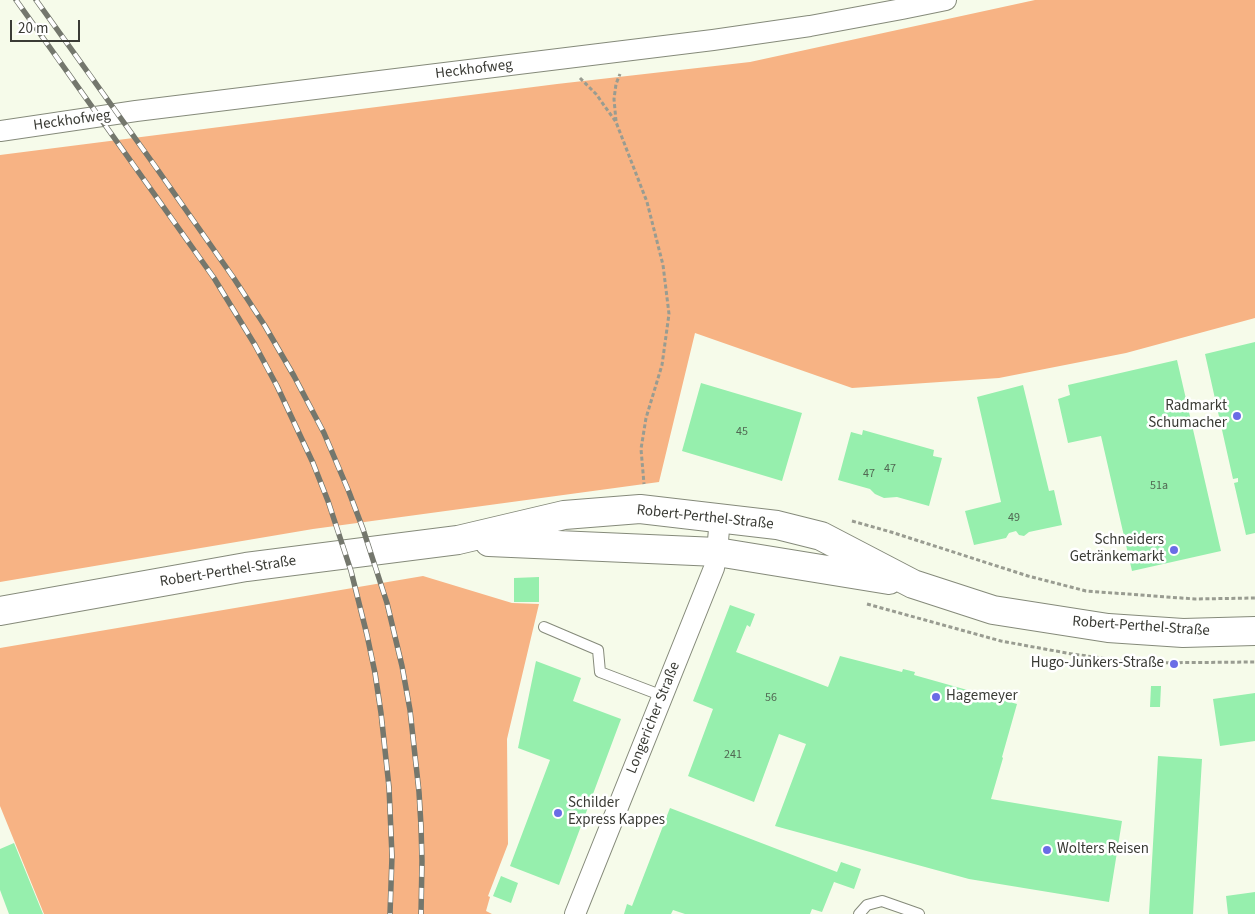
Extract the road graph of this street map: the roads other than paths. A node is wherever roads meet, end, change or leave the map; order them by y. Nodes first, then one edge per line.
1 (946, 0) edge
2 (0, 131) edge
3 (720, 518) junction
4 (458, 540) junction
5 (717, 552) junction
6 (913, 584) junction
7 (0, 611) edge
8 (544, 627) dead end
9 (1255, 631) edge
10 (663, 696) junction
11 (575, 914) edge
12 (859, 914) edge
13 (919, 914) edge

1 - 2 street, Heckhofweg
3 - 4 street, Robert-Perthel-Straße
3 - 5 street, Longericher Straße
3 - 6 street, Robert-Perthel-Straße
4 - 5 street, Robert-Perthel-Straße
4 - 7 street, Robert-Perthel-Straße
5 - 6 street, Robert-Perthel-Straße
5 - 10 street, Longericher Straße
6 - 9 street, Robert-Perthel-Straße
8 - 10 lane
10 - 11 street, Longericher Straße
12 - 13 lane

